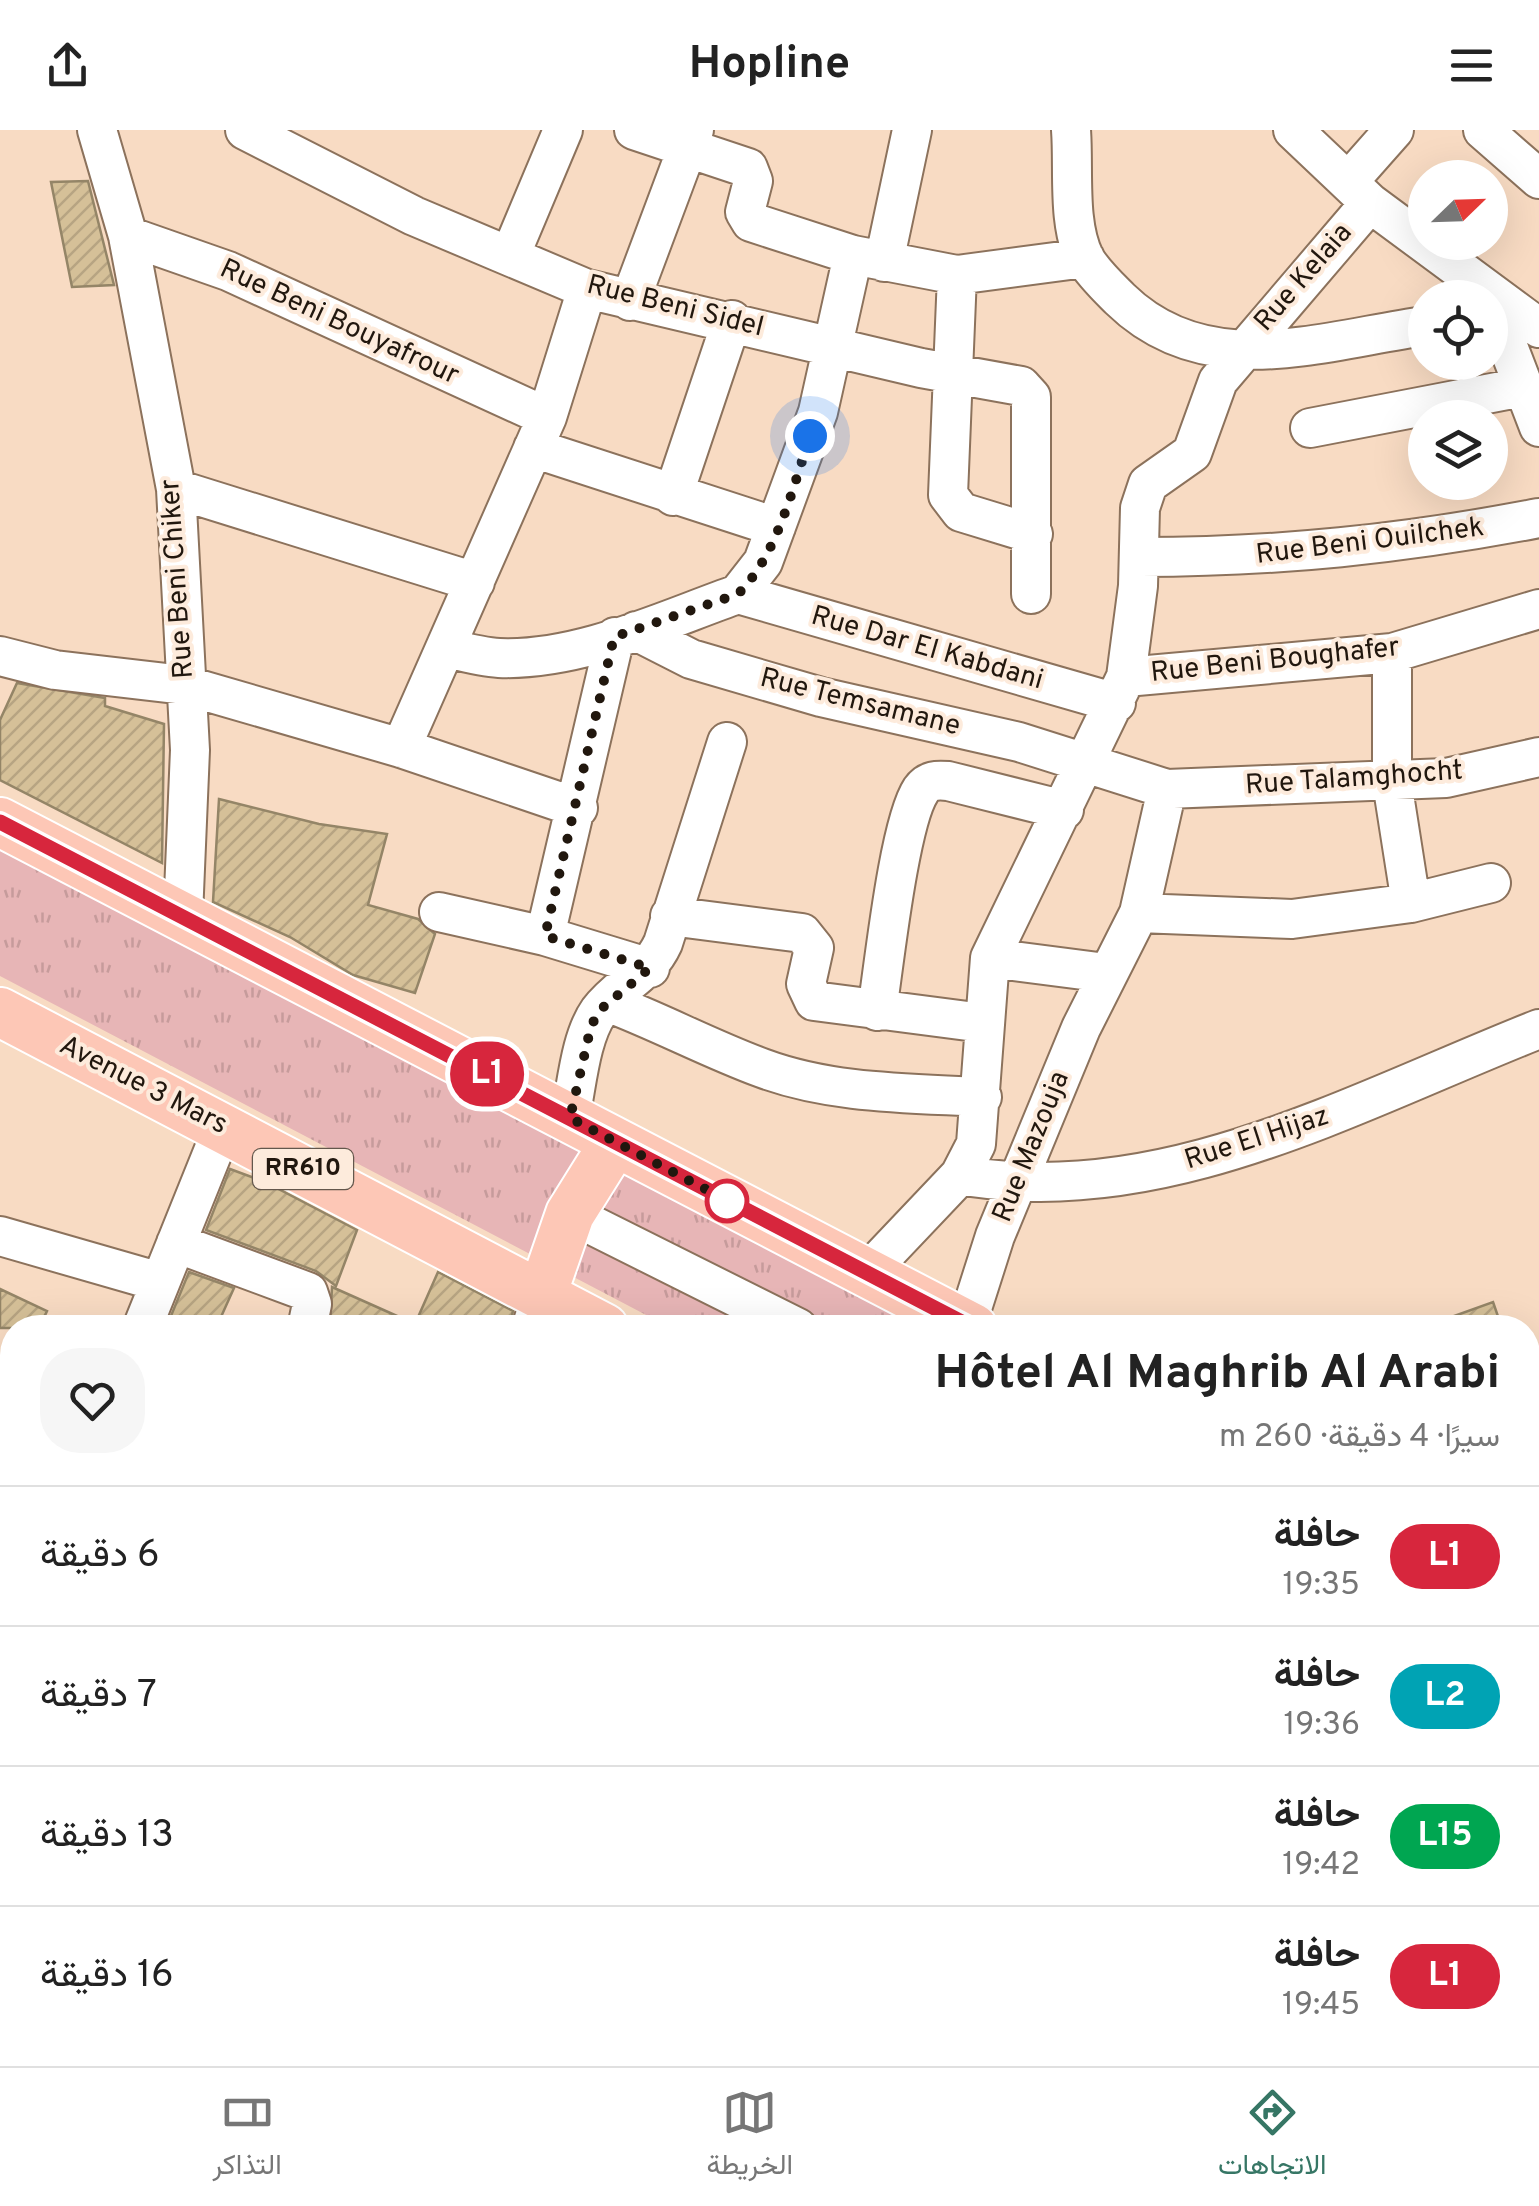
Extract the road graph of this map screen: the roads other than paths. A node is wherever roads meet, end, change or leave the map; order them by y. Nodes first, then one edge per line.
1 (98, 130) edge
2 (245, 130) edge
3 (562, 130) edge
4 (634, 130) edge
5 (912, 130) edge
6 (1070, 130) edge
7 (1293, 130) edge
8 (1394, 130) edge
9 (1484, 130) edge
10 (690, 139) edge
11 (1539, 180) edge
12 (1359, 192) junction
13 (128, 236) junction
14 (510, 256) junction
15 (868, 258) junction
16 (1084, 258) junction
17 (957, 275) junction
18 (588, 289) junction
19 (630, 301) junction
20 (1511, 318) edge
21 (732, 320) junction
22 (1408, 328) edge
23 (834, 348) junction
24 (1238, 352) junction
25 (951, 373) junction
26 (1524, 387) junction
27 (1539, 426) edge
28 (1310, 428) dead end
29 (540, 433) junction
30 (176, 489) junction
31 (673, 496) junction
32 (1539, 518) edge
33 (776, 527) junction
34 (1033, 534) junction
35 (1140, 557) junction
36 (474, 582) junction
37 (738, 594) junction
38 (1032, 594) dead end
39 (1539, 609) edge
40 (626, 634) junction
41 (446, 648) junction
42 (1392, 653) junction
43 (2, 662) edge
44 (184, 685) junction
45 (1121, 690) junction
46 (727, 742) dead end
47 (402, 748) junction
48 (1539, 757) edge
49 (1087, 764) junction
50 (1392, 782) junction
51 (1168, 789) junction
52 (578, 808) junction
53 (1064, 810) junction
54 (0, 822) edge
55 (1490, 883) dead end
56 (1411, 903) junction
57 (439, 912) dead end
58 (1139, 913) junction
59 (183, 916) junction
60 (670, 916) junction
61 (545, 936) junction
62 (990, 958) junction
63 (650, 968) junction
64 (1106, 973) junction
65 (608, 1002) junction
66 (876, 1011) junction
67 (0, 1012) edge
68 (982, 1023) junction
69 (1537, 1040) edge
70 (982, 1098) junction
71 (570, 1118) junction
72 (223, 1127) junction
73 (616, 1142) junction
74 (960, 1175) junction
75 (1018, 1185) junction
76 (570, 1214) junction
77 (0, 1236) edge
78 (176, 1243) junction
79 (867, 1273) junction
80 (160, 1282) junction
81 (537, 1311) edge
82 (147, 1315) edge
83 (310, 1315) edge
84 (772, 1315) edge
85 (949, 1315) edge
86 (973, 1315) edge

1 - 13 street, Rue Beni Chiker
2 - 14 street, Rue Beni Sidel
3 - 14 street
4 - 10 street
5 - 15 street
6 - 16 street
7 - 12 street
8 - 12 street, Rue Kelaia
9 - 11 street
10 - 15 street
10 - 19 street
12 - 20 street
12 - 24 street, Rue Kelaia
13 - 29 street, Rue Beni Bouyafrour
13 - 30 street, Rue Beni Chiker
14 - 18 street, Rue Beni Sidel
15 - 17 street
15 - 23 street
16 - 17 street
16 - 24 street
17 - 25 street
18 - 19 street, Rue Beni Sidel
18 - 29 street
19 - 21 street, Rue Beni Sidel
20 - 26 street
21 - 23 street, Rue Beni Sidel
21 - 31 street
22 - 24 street
23 - 25 street, Rue Beni Sidel
23 - 33 street
24 - 35 street, Rue Kelaia
25 - 34 street
25 - 34 street, Rue Beni Sidel
26 - 27 street
26 - 28 street
29 - 31 street, Rue Beni Bouyafrour
29 - 36 street
30 - 36 street
30 - 44 street, Rue Beni Chiker
31 - 33 street, Rue Beni Bouyafrour
32 - 35 street, Rue Beni Ouilchek
33 - 37 street
34 - 38 street
35 - 45 street, Rue Kelaia
36 - 41 street
37 - 40 street
37 - 45 street, Rue Dar El Kabdani
39 - 42 street, Rue Beni Boughafer
40 - 41 street
40 - 49 street, Rue Temsamane
40 - 52 street
41 - 47 street
42 - 45 street, Rue Beni Boughafer
42 - 50 street
43 - 44 street
44 - 47 street
44 - 59 street, Rue Beni Chiker
45 - 49 street, Rue Kelaia
46 - 60 street
47 - 52 street
48 - 50 street, Rue Talamghocht
49 - 51 street, Rue Temsamane
49 - 53 street, Rue Kelaia
50 - 51 street, Rue Talamghocht
50 - 56 street
51 - 58 street, Rue Mazouja
52 - 61 street
53 - 62 street, Rue Kelaia
53 - 66 street
54 - 59 main road
55 - 56 street
56 - 58 street
57 - 61 street
58 - 64 street, Rue Mazouja
59 - 71 main road
60 - 63 street
60 - 66 street
61 - 63 street
62 - 64 street
62 - 68 street, Rue Kelaia
63 - 65 street
64 - 75 street, Rue Mazouja
65 - 70 street
65 - 71 street
66 - 68 street
67 - 72 main road, Avenue 3 Mars / RR610
68 - 70 street, Rue Kelaia
69 - 75 street, Rue El Hijaz
70 - 74 street, Rue Kelaia
71 - 73 main road
72 - 78 street
72 - 81 main road, Avenue 3 Mars / RR610
73 - 76 main road
73 - 79 main road
74 - 75 street, Rue El Hijaz
74 - 79 street
75 - 86 street, Rue Mazouja
76 - 81 main road
76 - 84 street
77 - 80 street
78 - 80 street
78 - 83 street
79 - 85 main road
80 - 82 street

